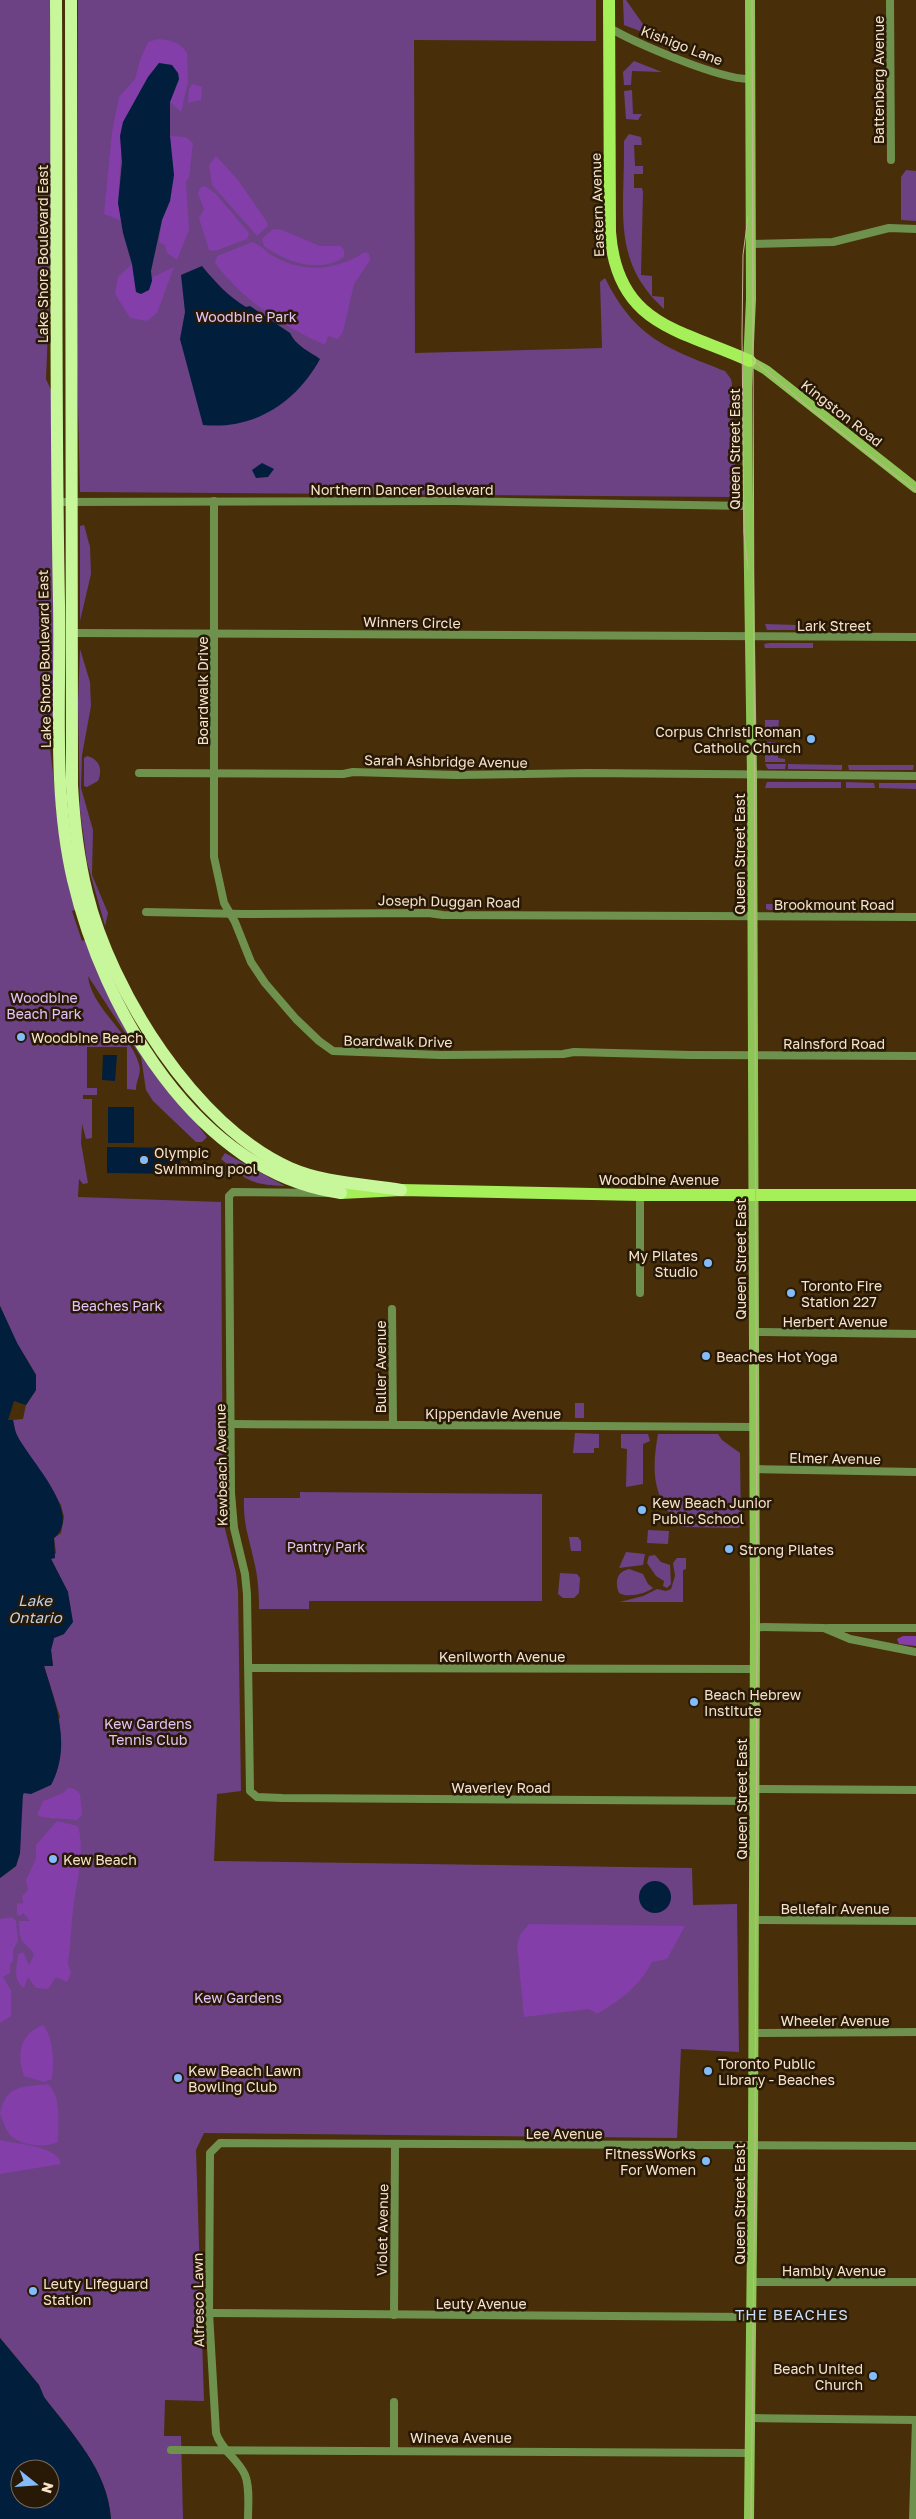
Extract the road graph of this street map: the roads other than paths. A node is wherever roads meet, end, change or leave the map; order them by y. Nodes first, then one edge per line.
1 (56, 0) edge
2 (71, 0) edge
3 (608, 0) edge
4 (750, 0) edge
5 (890, 0) edge
6 (608, 27) junction
7 (750, 78) junction
8 (891, 160) dead end
9 (916, 229) edge
10 (751, 244) junction
11 (750, 361) junction
12 (916, 488) edge
13 (214, 501) junction
14 (57, 502) junction
15 (71, 502) junction
16 (748, 506) junction
17 (72, 633) junction
18 (214, 634) junction
19 (751, 637) junction
20 (916, 637) edge
21 (139, 773) dead end
22 (215, 773) junction
23 (752, 776) junction
24 (916, 776) edge
25 (146, 912) dead end
26 (230, 914) junction
27 (752, 916) junction
28 (916, 916) edge
29 (753, 1055) junction
30 (916, 1056) edge
31 (322, 1178) joint
32 (401, 1190) junction
33 (341, 1193) junction
34 (640, 1195) junction
35 (754, 1195) junction
36 (916, 1195) edge
37 (229, 1196) joint
38 (640, 1293) dead end
39 (392, 1309) dead end
40 (754, 1332) junction
41 (916, 1334) edge
42 (232, 1424) junction
43 (392, 1425) junction
44 (754, 1427) junction
45 (754, 1469) junction
46 (916, 1472) edge
47 (755, 1627) junction
48 (824, 1628) junction
49 (916, 1628) edge
50 (916, 1652) edge
51 (249, 1668) junction
52 (755, 1669) junction
53 (755, 1789) junction
54 (916, 1790) edge
55 (250, 1791) joint
56 (754, 1800) junction
57 (754, 1920) junction
58 (916, 1921) edge
59 (916, 2032) edge
60 (754, 2033) junction
61 (395, 2145) junction
62 (753, 2145) junction
63 (916, 2146) edge
64 (213, 2148) joint
65 (752, 2282) junction
66 (916, 2282) edge
67 (209, 2313) junction
68 (394, 2315) junction
69 (752, 2317) junction
70 (394, 2402) dead end
71 (751, 2418) junction
72 (916, 2420) edge
73 (226, 2449) junction
74 (171, 2450) dead end
75 (394, 2450) junction
76 (750, 2453) junction
77 (248, 2519) edge
78 (749, 2519) edge
79 (913, 2519) edge

1 - 14 highway, Lake Shore Boulevard East
2 - 15 highway, Lake Shore Boulevard East
3 - 6 main road, Eastern Avenue
4 - 7 main road, Queen Street East
5 - 8 street, Battenberg Avenue
6 - 7 street, Kishigo Lane
6 - 11 main road, Eastern Avenue
7 - 10 main road, Queen Street East
9 - 10 street
10 - 11 main road, Queen Street East
11 - 12 main road, Kingston Road
11 - 16 main road, Queen Street East
13 - 15 street, Northern Dancer Boulevard
13 - 16 street, Northern Dancer Boulevard
13 - 18 street, Boardwalk Drive
14 - 15 street, Northern Dancer Boulevard
14 - 33 highway, Lake Shore Boulevard East
15 - 17 highway, Lake Shore Boulevard East
16 - 19 main road, Queen Street East
17 - 18 street, Winners Circle
17 - 31 highway, Lake Shore Boulevard East
18 - 19 street, Winners Circle
18 - 22 street, Boardwalk Drive
19 - 20 street, Lark Street
19 - 23 main road, Queen Street East
21 - 22 street, Sarah Ashbridge Avenue
22 - 23 street, Sarah Ashbridge Avenue
22 - 26 street, Boardwalk Drive
23 - 24 street, Sarah Ashbridge Avenue
23 - 27 main road, Queen Street East
25 - 26 street, Joseph Duggan Road
26 - 27 street, Joseph Duggan Road
26 - 29 street, Boardwalk Drive
27 - 28 street, Brookmount Road
27 - 29 main road, Queen Street East
29 - 30 street, Rainsford Road
29 - 35 main road, Queen Street East
31 - 32 highway, Woodbine Avenue
32 - 33 main road, Woodbine Avenue
32 - 34 main road, Woodbine Avenue
33 - 37 street, Woodbine Avenue
34 - 35 main road, Woodbine Avenue
34 - 38 street
35 - 36 main road, Woodbine Avenue
35 - 40 main road, Queen Street East
37 - 42 street, Kewbeach Avenue
39 - 43 street, Buller Avenue
40 - 41 street, Herbert Avenue
40 - 44 main road, Queen Street East
42 - 43 street, Kippendavie Avenue
42 - 51 street, Kewbeach Avenue
43 - 44 street, Kippendavie Avenue
44 - 45 main road, Queen Street East
45 - 46 street, Elmer Avenue
45 - 47 main road, Queen Street East
47 - 48 street
47 - 52 main road, Queen Street East
48 - 49 street
48 - 50 street
51 - 52 street, Kenilworth Avenue
51 - 55 street, Kewbeach Avenue
52 - 53 main road, Queen Street East
53 - 54 street
53 - 56 main road, Queen Street East
55 - 56 street, Waverley Road
56 - 57 main road, Queen Street East
57 - 58 street, Bellefair Avenue
57 - 60 main road, Queen Street East
59 - 60 street, Wheeler Avenue
60 - 62 main road, Queen Street East
61 - 62 street, Lee Avenue
61 - 64 street, Lee Avenue
61 - 68 street, Violet Avenue
62 - 63 street, Lee Avenue
62 - 65 main road, Queen Street East
64 - 67 street, Alfresco Lawn
65 - 66 street, Hambly Avenue
65 - 69 main road, Queen Street East
67 - 68 street, Leuty Avenue
67 - 73 street, Alfresco Lawn
68 - 69 street, Leuty Avenue
69 - 71 main road, Queen Street East
70 - 75 street
71 - 72 street
71 - 76 main road, Queen Street East
72 - 79 street
73 - 74 street, Wineva Avenue
73 - 75 street, Wineva Avenue
73 - 77 street, Alfresco Lawn
75 - 76 street, Wineva Avenue
76 - 78 main road, Queen Street East

